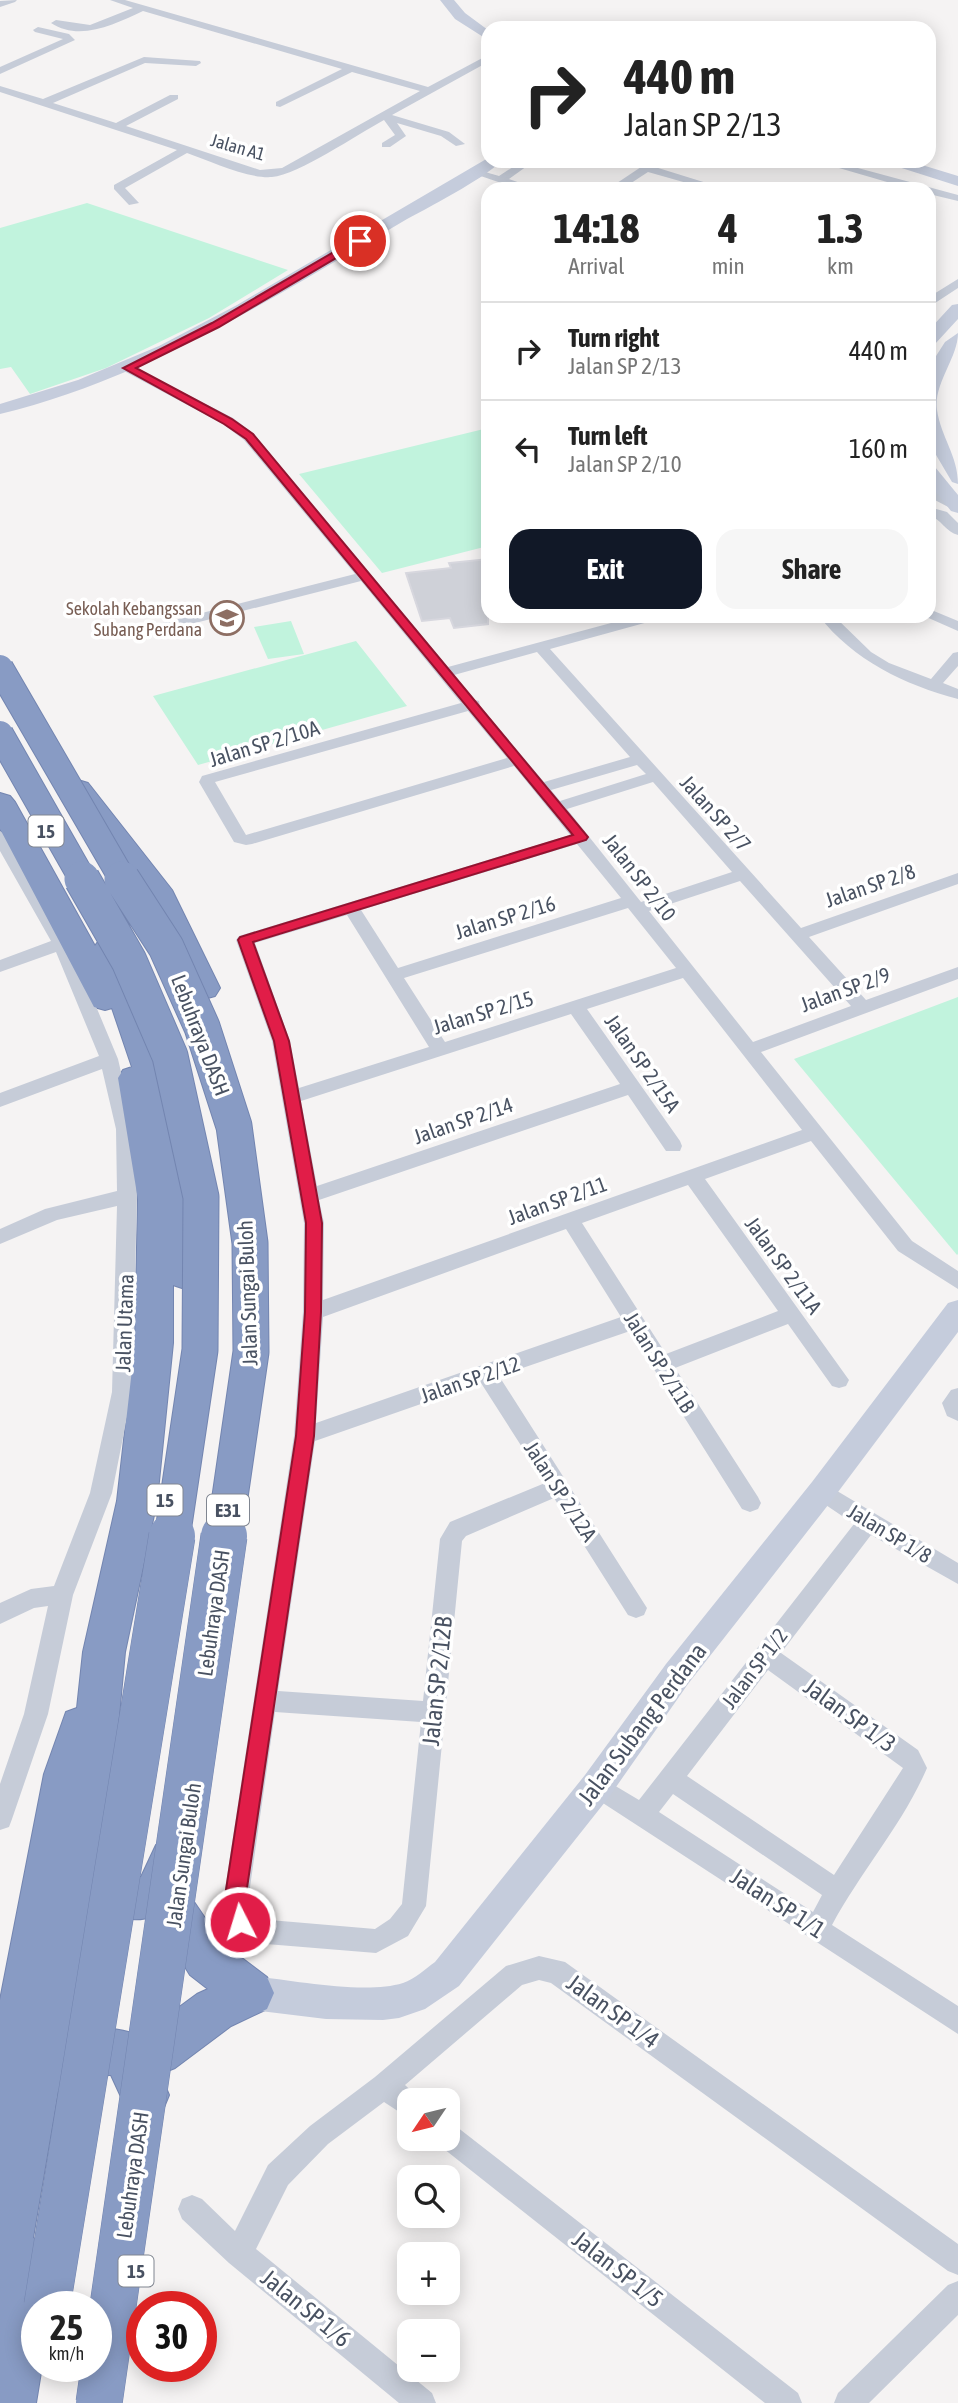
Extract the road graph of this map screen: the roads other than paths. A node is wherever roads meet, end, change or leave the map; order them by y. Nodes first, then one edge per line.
1 (12, 0) edge
2 (119, 0) edge
3 (447, 0) edge
4 (0, 4) edge
5 (142, 8) junction
6 (55, 22) dead end
7 (38, 30) dead end
8 (481, 31) edge
9 (481, 62) edge
10 (196, 63) dead end
11 (350, 69) junction
12 (0, 71) edge
13 (0, 89) edge
14 (426, 90) junction
15 (174, 97) dead end
16 (43, 103) junction
17 (280, 104) dead end
18 (385, 117) junction
19 (116, 127) junction
20 (460, 144) dead end
21 (386, 145) dead end
22 (187, 149) junction
23 (482, 168) edge
24 (518, 168) edge
25 (646, 168) edge
26 (663, 168) edge
27 (846, 168) edge
28 (919, 168) edge
29 (475, 172) junction
30 (934, 172) junction
31 (958, 176) edge
32 (500, 180) junction
33 (958, 181) edge
34 (507, 182) edge
35 (625, 182) edge
36 (701, 182) edge
37 (898, 182) edge
38 (936, 195) edge
39 (958, 198) edge
40 (133, 203) dead end
41 (958, 283) edge
42 (936, 298) edge
43 (958, 309) edge
44 (936, 333) edge
45 (958, 338) edge
46 (128, 368) junction
47 (936, 371) edge
48 (0, 409) edge
49 (936, 435) edge
50 (958, 478) edge
51 (936, 480) edge
52 (936, 494) edge
53 (958, 508) edge
54 (936, 515) edge
55 (958, 531) edge
56 (366, 575) junction
57 (936, 616) edge
58 (627, 623) edge
59 (833, 623) edge
60 (958, 627) edge
61 (148, 631) dead end
62 (540, 646) junction
63 (0, 651) edge
64 (958, 656) edge
65 (0, 668) edge
66 (447, 672) junction
67 (933, 686) junction
68 (958, 694) edge
69 (474, 705) junction
70 (0, 734) edge
71 (0, 747) edge
72 (640, 759) junction
73 (519, 760) junction
74 (656, 776) junction
75 (74, 783) junction
76 (541, 788) junction
77 (0, 802) edge
78 (557, 807) junction
79 (0, 836) edge
80 (581, 837) junction
81 (743, 874) junction
82 (958, 878) edge
83 (634, 905) junction
84 (350, 906) junction
85 (797, 935) junction
86 (61, 944) junction
87 (0, 966) edge
88 (686, 971) junction
89 (958, 973) edge
90 (393, 976) junction
91 (575, 1006) junction
92 (862, 1007) junction
93 (440, 1049) junction
94 (749, 1050) junction
95 (108, 1059) junction
96 (631, 1087) junction
97 (293, 1097) junction
98 (0, 1100) edge
99 (816, 1132) junction
100 (673, 1146) dead end
101 (692, 1176) junction
102 (127, 1196) junction
103 (310, 1196) junction
104 (570, 1220) junction
105 (0, 1237) edge
106 (958, 1281) edge
107 (958, 1311) edge
108 (313, 1312) junction
109 (792, 1314) junction
110 (634, 1321) junction
111 (662, 1364) junction
112 (486, 1373) junction
113 (839, 1380) dead end
114 (958, 1396) edge
115 (958, 1413) edge
116 (305, 1436) junction
117 (559, 1487) junction
118 (822, 1491) junction
119 (750, 1503) dead end
120 (228, 1508) junction
121 (868, 1522) junction
122 (958, 1574) edge
123 (62, 1595) junction
124 (636, 1608) dead end
125 (0, 1614) edge
126 (104, 1652) junction
127 (764, 1654) junction
128 (265, 1701) junction
129 (433, 1712) junction
130 (670, 1778) junction
131 (597, 1786) junction
132 (190, 1807) junction
133 (642, 1815) junction
134 (0, 1819) edge
135 (100, 1876) junction
136 (837, 1891) junction
137 (174, 1911) junction
138 (817, 1929) junction
139 (251, 1993) junction
140 (958, 2021) edge
141 (158, 2051) junction
142 (384, 2086) junction
143 (63, 2093) junction
144 (397, 2096) edge
145 (152, 2113) junction
146 (0, 2124) edge
147 (460, 2145) edge
148 (192, 2209) dead end
149 (239, 2253) junction
150 (958, 2261) edge
151 (0, 2281) edge
152 (49, 2291) edge
153 (958, 2295) edge
154 (35, 2382) edge
155 (10, 2403) edge
156 (32, 2403) edge
157 (99, 2403) edge
158 (115, 2403) edge
159 (422, 2403) edge
160 (788, 2403) edge
161 (848, 2403) edge

1 - 4 street
2 - 5 street
3 - 8 street
5 - 6 street
5 - 11 street
7 - 12 street
9 - 14 street, Jalan A1
10 - 16 street
11 - 14 street
11 - 17 street
13 - 16 street, Jalan A1
14 - 18 street, Jalan A1
15 - 19 street
16 - 19 street, Jalan A1
18 - 20 street
18 - 21 street
18 - 22 street, Jalan A1
19 - 22 street, Jalan A1
22 - 40 street
23 - 29 street
24 - 32 street
25 - 35 street
26 - 36 street
27 - 37 street
28 - 30 street
29 - 32 street
29 - 46 street
30 - 31 street
30 - 33 main road
32 - 34 street
38 - 39 street
41 - 42 street
43 - 44 street
45 - 47 street
46 - 48 street
46 - 56 street, Jalan SP 2/10
49 - 50 main road
51 - 53 street
52 - 53 street
54 - 55 street
56 - 61 street
56 - 66 street, Jalan SP 2/10
57 - 60 street
58 - 62 street
59 - 67 street
62 - 66 street
62 - 72 street, Jalan SP 2/7
63 - 75 highway, Jalan Sungai Buloh / 15
64 - 67 street
65 - 120 highway, Lebuhraya DASH / E31, bridge
66 - 69 street, Jalan SP 2/10
67 - 68 street
69 - 73 street, Jalan SP 2/10
69 - 73 street, Jalan SP 2/10A
70 - 152 highway, Lebuhraya DASH / E31, bridge
71 - 135 highway, 15
72 - 74 street, Jalan SP 2/7
72 - 76 street
73 - 76 street, Jalan SP 2/10
74 - 78 street
74 - 81 street, Jalan SP 2/7
75 - 120 highway, bridge
75 - 132 highway, Jalan Sungai Buloh / 15
76 - 78 street, Jalan SP 2/10
77 - 126 highway
78 - 80 street, Jalan SP 2/10
79 - 86 street, Jalan Utama
80 - 83 street, Jalan SP 2/10
80 - 84 street
81 - 83 street, Jalan SP 2/16
81 - 85 street, Jalan SP 2/7
82 - 85 street, Jalan SP 2/8
83 - 88 street, Jalan SP 2/10
83 - 90 street, Jalan SP 2/16
84 - 90 street
84 - 97 street
85 - 92 street, Jalan SP 2/7
86 - 87 street
86 - 95 street, Jalan Utama
88 - 91 street, Jalan SP 2/15
88 - 94 street, Jalan SP 2/10
89 - 92 street, Jalan SP 2/9
90 - 93 street
91 - 93 street, Jalan SP 2/15
91 - 96 street, Jalan SP 2/15A
92 - 94 street, Jalan SP 2/9
93 - 97 street, Jalan SP 2/15
94 - 99 street, Jalan SP 2/10
95 - 98 street
95 - 102 street, Jalan Utama
96 - 100 street, Jalan SP 2/15A
96 - 103 street, Jalan SP 2/14
97 - 103 street
99 - 101 street, Jalan SP 2/11
99 - 106 street, Jalan SP 2/10
101 - 104 street, Jalan SP 2/11
101 - 109 street, Jalan SP 2/11A
102 - 105 street
102 - 123 street, Jalan Utama
103 - 108 street
104 - 108 street, Jalan SP 2/11
104 - 110 street, Jalan SP 2/11B
107 - 118 street, Jalan Subang Perdana
108 - 116 street
109 - 111 street
109 - 113 street, Jalan SP 2/11A
110 - 111 street, Jalan SP 2/11B
110 - 112 street, Jalan SP 2/12
111 - 119 street, Jalan SP 2/11B
112 - 116 street, Jalan SP 2/12
112 - 117 street, Jalan SP 2/12A
114 - 115 street
116 - 128 street
117 - 124 street, Jalan SP 2/12A
117 - 129 street, Jalan SP 2/12B
118 - 121 street, Jalan SP 1/8
118 - 131 street, Jalan Subang Perdana
120 - 157 highway, Lebuhraya DASH / E31, bridge
121 - 122 street, Jalan SP 1/8
121 - 127 street, Jalan SP 1/2
123 - 125 street
123 - 134 street, Jalan Utama
126 - 146 highway
126 - 151 highway
127 - 130 street, Jalan SP 1/2
127 - 136 street, Jalan SP 1/3
128 - 129 street
128 - 129 street, Jalan SP 2/12B
130 - 133 street, Jalan SP 1/2
130 - 136 street
131 - 133 street, Jalan SP 1/1
131 - 139 street, Jalan Subang Perdana
132 - 135 highway
132 - 137 highway, Jalan Sungai Buloh / 15
133 - 138 street, Jalan SP 1/1
135 - 143 highway, 15
136 - 138 street, Jalan SP 1/3
137 - 139 highway
137 - 141 highway, Jalan Sungai Buloh / 15
138 - 140 street, Jalan SP 1/1
139 - 141 highway
141 - 145 highway, Jalan Sungai Buloh / 15
142 - 144 street
142 - 149 street, Jalan SP 1/4
142 - 150 street, Jalan SP 1/4
143 - 145 highway
143 - 155 highway, 15
145 - 158 highway, Jalan Sungai Buloh / 15
147 - 160 street, Jalan SP 1/5
148 - 149 street, Jalan SP 1/6
149 - 159 street, Jalan SP 1/6
153 - 161 street
154 - 156 highway

